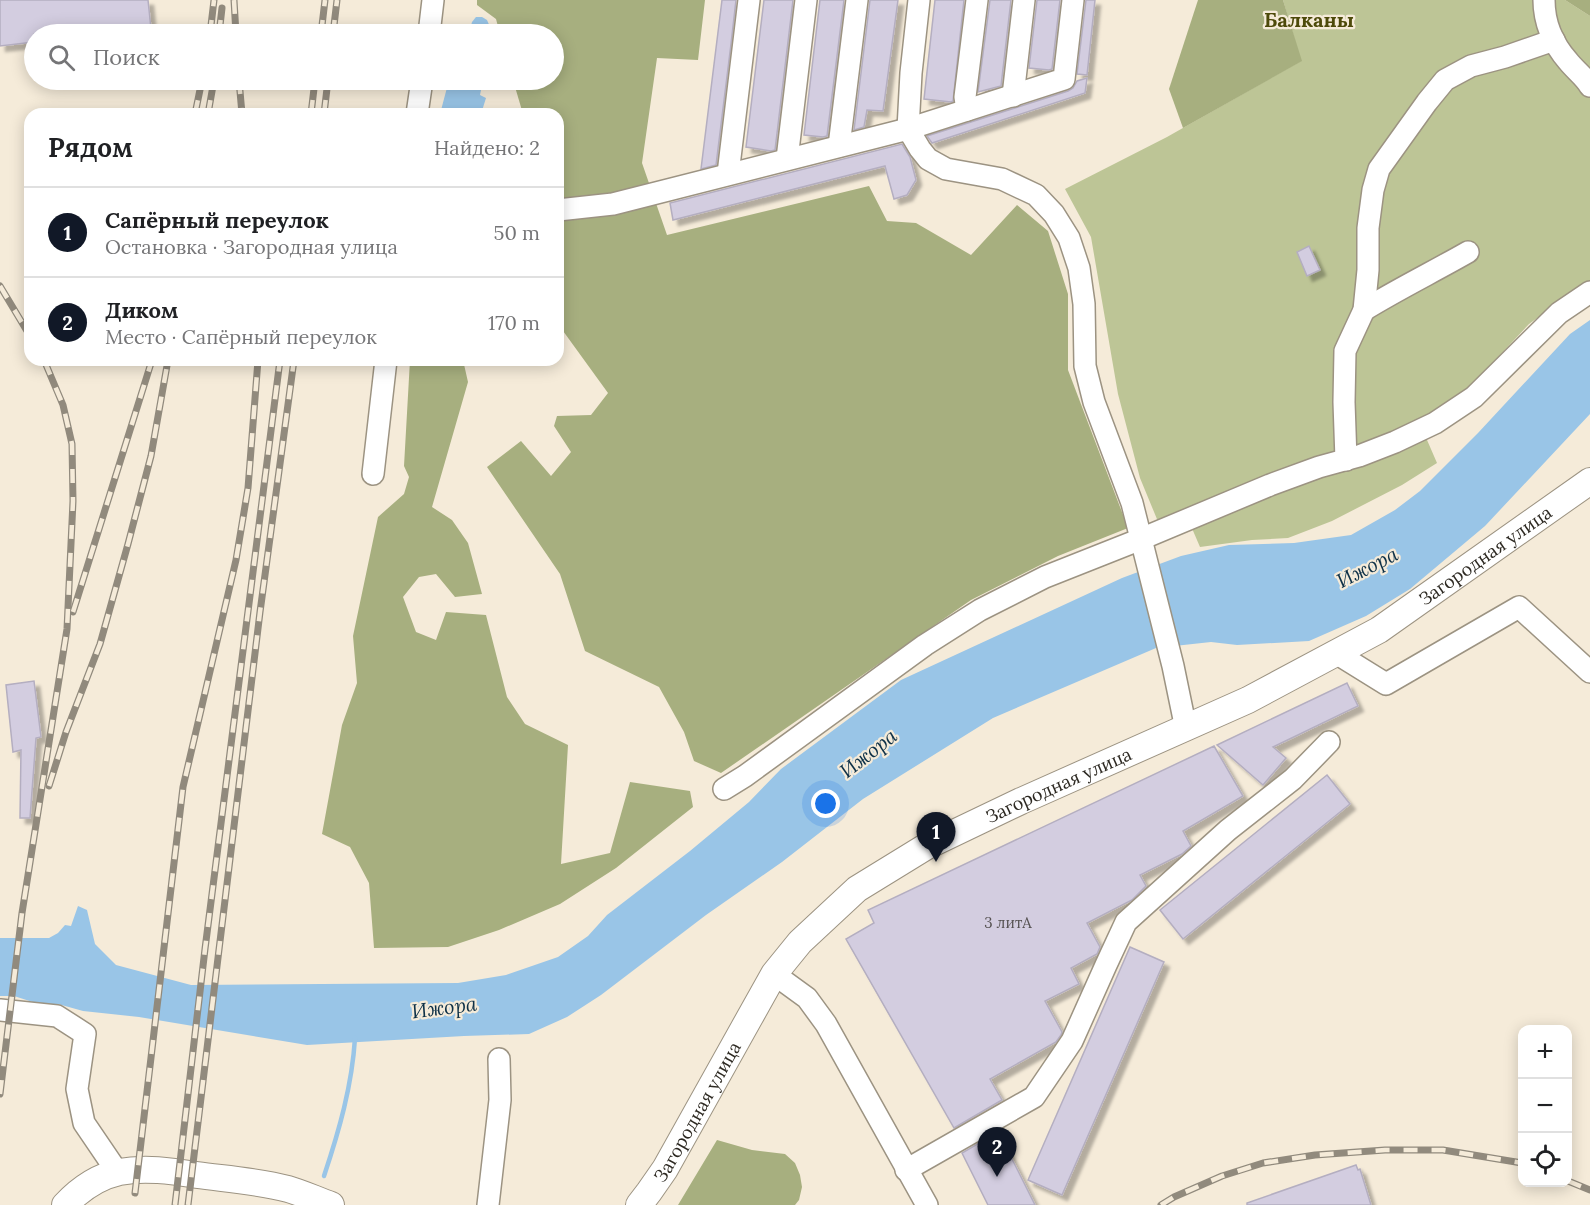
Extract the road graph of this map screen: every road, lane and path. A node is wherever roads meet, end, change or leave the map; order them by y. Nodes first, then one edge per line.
1 (434, 0) edge
2 (748, 0) edge
3 (806, 0) edge
4 (857, 0) edge
5 (919, 0) edge
6 (977, 0) edge
7 (1024, 0) edge
8 (1073, 0) edge
9 (1544, 0) edge
10 (430, 24) edge
11 (1554, 40) junction
12 (1590, 86) edge
13 (421, 90) edge
14 (1012, 96) junction
15 (418, 108) edge
16 (967, 110) junction
17 (908, 129) junction
18 (839, 146) junction
19 (787, 159) junction
20 (728, 174) junction
21 (564, 209) edge
22 (1468, 252) dead end
23 (1590, 291) edge
24 (1364, 310) junction
25 (385, 366) edge
26 (1346, 460) junction
27 (373, 474) dead end
28 (1590, 481) edge
29 (1141, 539) junction
30 (1336, 653) junction
31 (1590, 672) edge
32 (1186, 729) junction
33 (1329, 742) dead end
34 (724, 789) dead end
35 (774, 974) junction
36 (0, 1010) edge
37 (499, 1059) dead end
38 (906, 1170) junction
39 (118, 1173) junction
40 (65, 1205) edge
41 (331, 1205) edge
42 (488, 1205) edge
43 (639, 1205) edge
44 (927, 1205) edge

1 - 10 street
2 - 20 street
3 - 19 street
4 - 18 street
5 - 17 street
6 - 16 street
7 - 14 street
8 - 14 street
9 - 11 street
11 - 12 street
11 - 24 street
13 - 15 street
14 - 16 street
16 - 17 street
17 - 18 street
17 - 29 street
18 - 19 street
19 - 20 street
20 - 21 street
22 - 24 street
23 - 26 street
24 - 26 street
25 - 27 street
26 - 29 street
28 - 30 main road, Загородная улица
29 - 32 street
29 - 34 street
30 - 31 street
30 - 32 main road, Загородная улица
32 - 35 main road, Загородная улица
33 - 38 street
35 - 38 street
35 - 43 main road, Загородная улица
36 - 39 street
37 - 42 street
38 - 44 street
39 - 40 main road
39 - 41 main road

